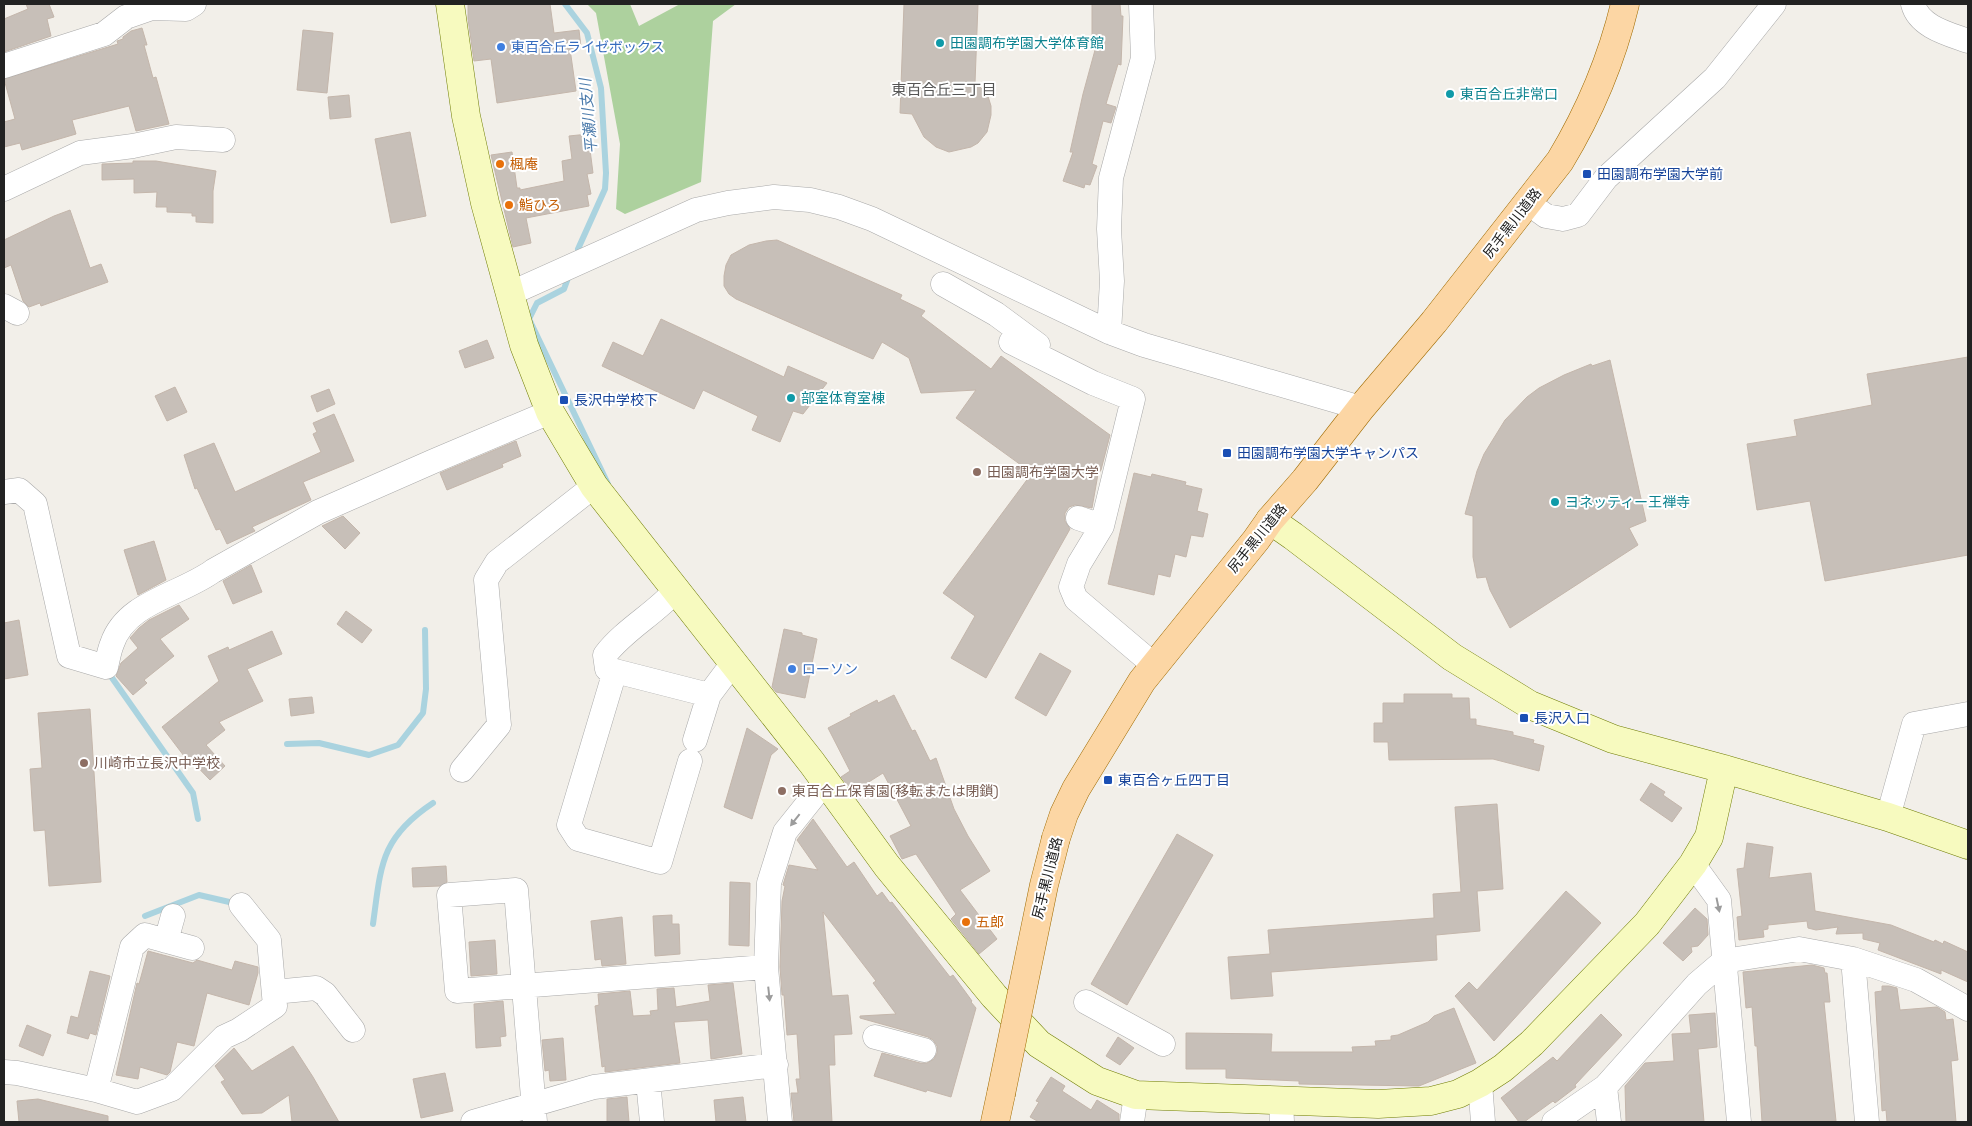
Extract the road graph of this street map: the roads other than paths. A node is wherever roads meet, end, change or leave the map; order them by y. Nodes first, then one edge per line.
1 (194, 4) edge
2 (450, 4) edge
3 (1141, 4) edge
4 (1625, 4) edge
5 (1774, 4) edge
6 (1913, 4) edge
7 (1968, 41) edge
8 (4, 66) edge
9 (223, 140) dead end
10 (4, 189) edge
11 (1528, 203) junction
12 (943, 284) dead end
13 (509, 294) junction
14 (1109, 332) junction
15 (1010, 342) dead end
16 (1058, 366) junction
17 (1361, 408) junction
18 (550, 412) junction
19 (594, 486) junction
20 (4, 492) edge
21 (1078, 518) dead end
22 (1270, 520) junction
23 (1102, 526) junction
24 (677, 589) junction
25 (734, 663) junction
26 (1154, 665) junction
27 (614, 675) junction
28 (709, 695) junction
29 (1968, 714) edge
30 (1724, 769) junction
31 (462, 770) dead end
32 (825, 782) junction
33 (1888, 818) junction
34 (1968, 845) edge
35 (1693, 864) junction
36 (241, 905) dead end
37 (172, 916) dead end
38 (166, 941) junction
39 (192, 948) dead end
40 (1853, 959) junction
41 (1724, 961) junction
42 (766, 967) junction
43 (524, 985) junction
44 (274, 992) junction
45 (1086, 1002) dead end
46 (1968, 1009) edge
47 (353, 1030) dead end
48 (875, 1037) dead end
49 (1163, 1044) dead end
50 (924, 1050) dead end
51 (776, 1065) junction
52 (4, 1072) edge
53 (648, 1082) junction
54 (1480, 1083) junction
55 (1606, 1088) junction
56 (96, 1090) junction
57 (1136, 1095) junction
58 (1282, 1112) edge
59 (534, 1114) edge
60 (473, 1122) edge
61 (652, 1122) edge
62 (780, 1122) edge
63 (996, 1122) edge
64 (1132, 1122) edge
65 (1483, 1122) edge
66 (1554, 1122) edge
67 (1609, 1122) edge
68 (1739, 1122) edge
69 (1867, 1122) edge

1 - 8 street
2 - 13 street
3 - 14 street
4 - 11 main road, 尻手黒川道路
5 - 11 street
6 - 7 street
9 - 10 street
11 - 17 main road, 尻手黒川道路
12 - 16 street
13 - 14 street
13 - 18 street
14 - 17 street
15 - 16 street
16 - 23 street
17 - 22 main road, 尻手黒川道路
18 - 19 street
18 - 20 street
19 - 24 street
19 - 31 street
21 - 23 street
22 - 26 main road, 尻手黒川道路
22 - 30 street
23 - 26 street
24 - 25 street
24 - 27 street
25 - 28 street
25 - 32 street
26 - 63 main road, 尻手黒川道路, bridge
27 - 28 street
27 - 28 street
29 - 33 street
30 - 33 street
30 - 35 street
32 -> 42 street
32 - 57 street
33 - 34 street
35 -> 41 street
35 - 54 street
36 - 44 street
37 - 38 street
38 - 39 street
38 - 56 street
40 - 41 street
40 - 46 street
40 - 69 street
41 - 55 street
41 - 68 street
42 - 43 street
42 -> 51 street
43 - 43 street
43 - 59 street
44 - 47 street
44 - 56 street
45 - 49 street
48 - 50 street
51 - 53 street
51 - 62 street
52 - 56 street
53 - 59 street
53 - 61 street
54 - 58 street
54 - 65 street
55 - 66 street
55 - 67 street
57 - 58 street
57 - 64 street
59 - 60 street

